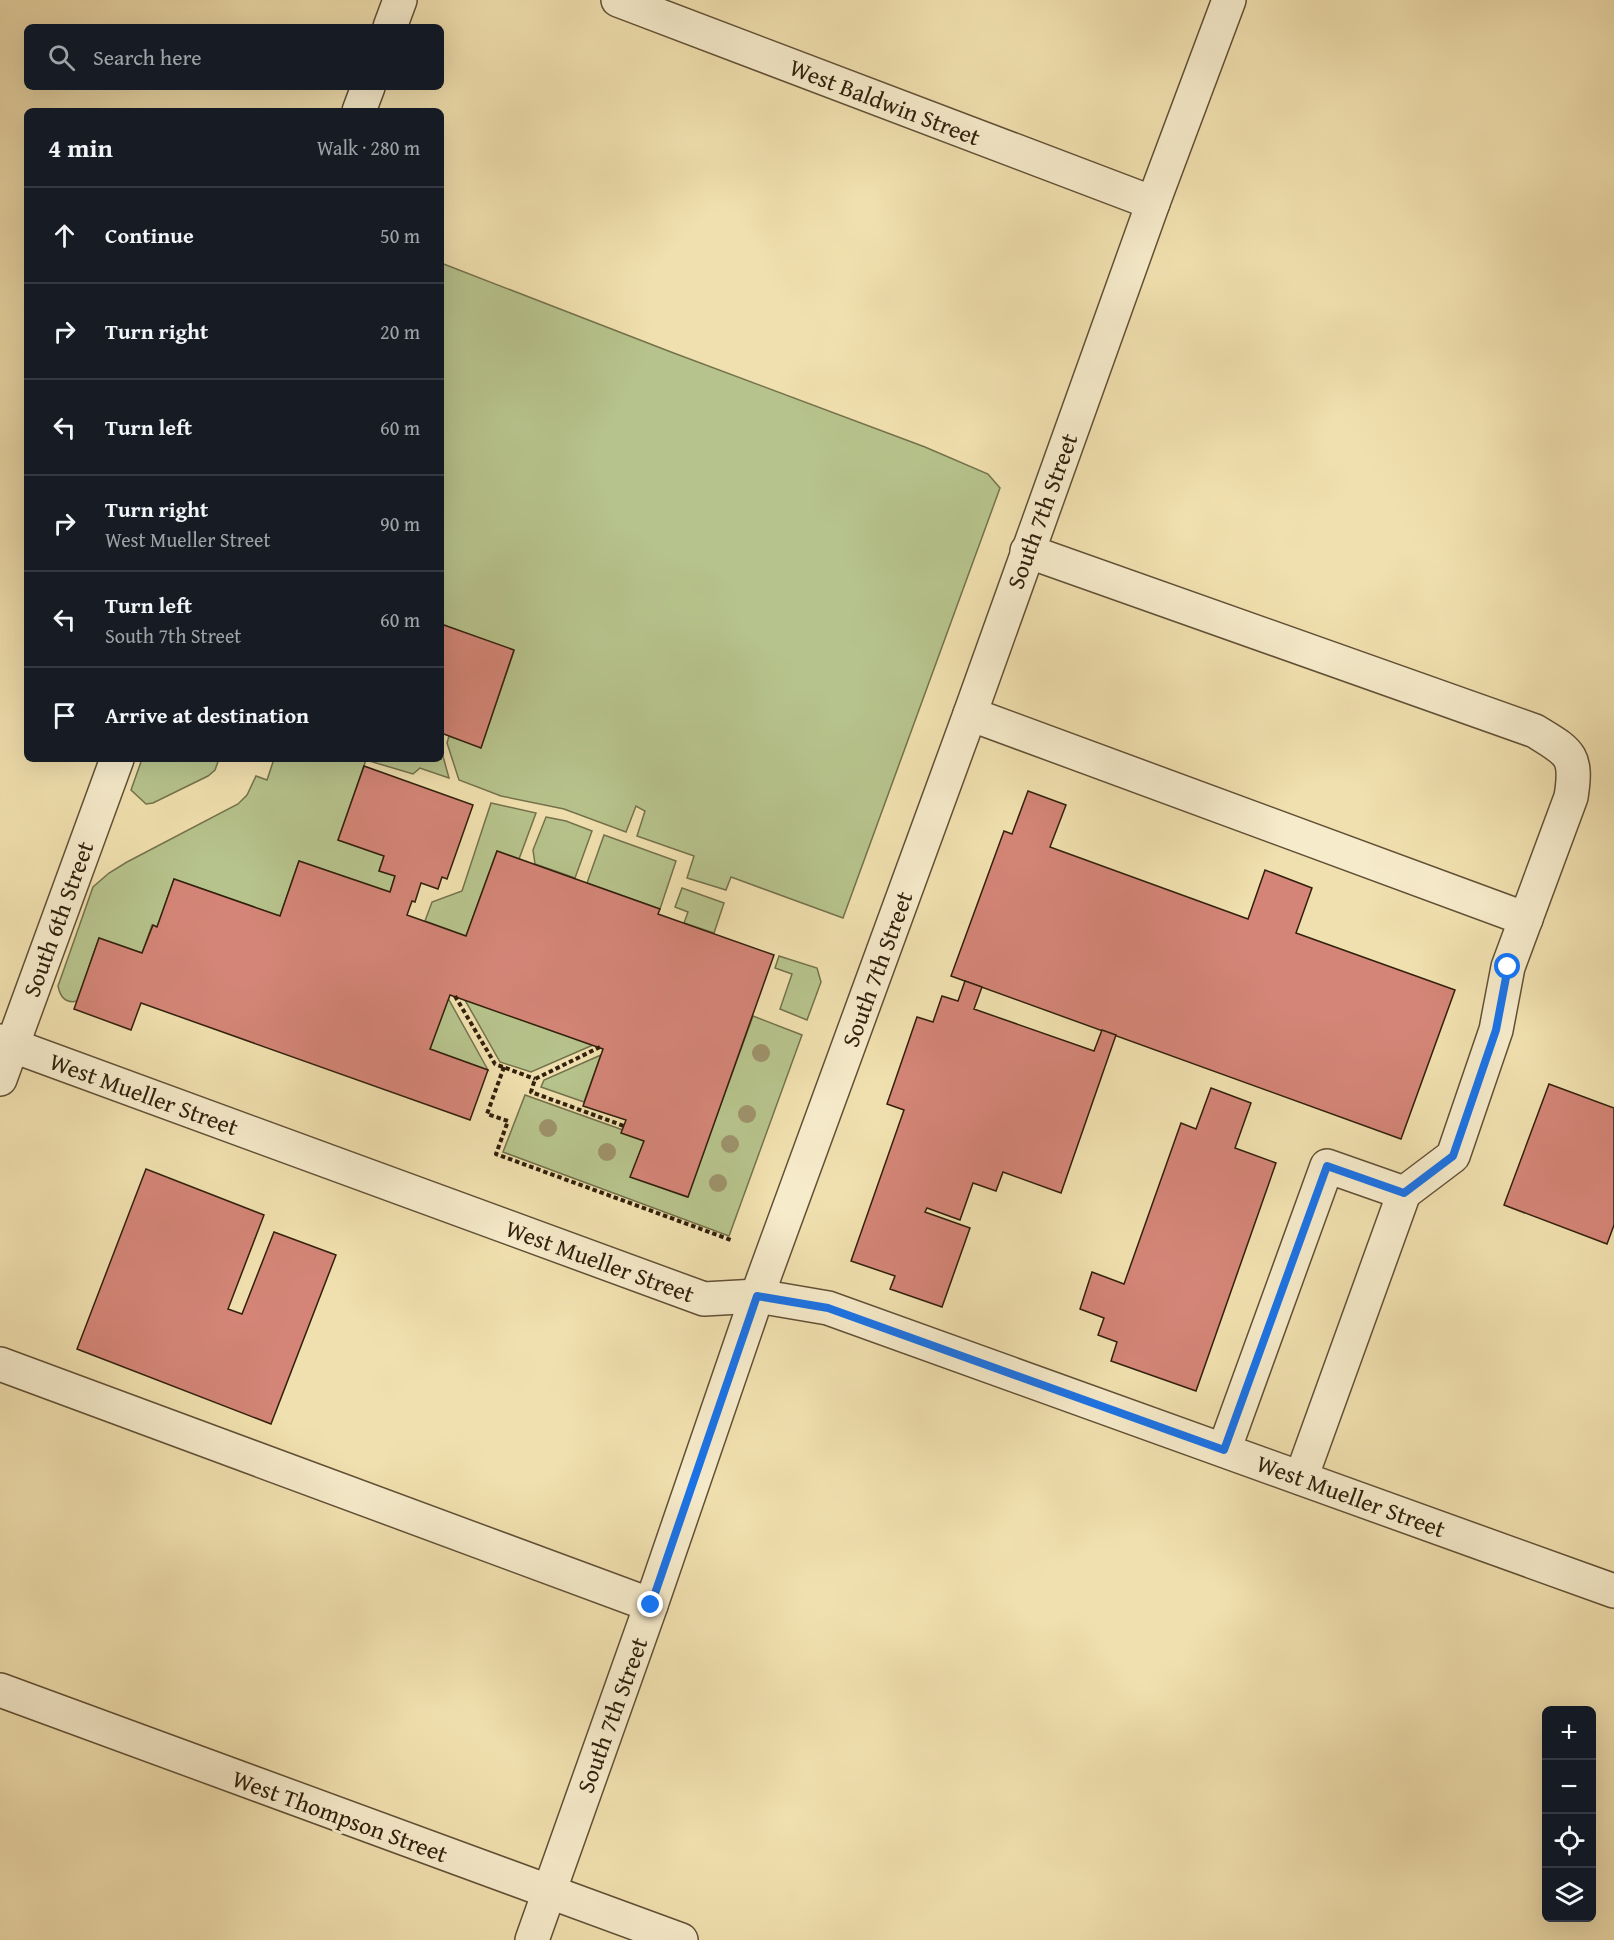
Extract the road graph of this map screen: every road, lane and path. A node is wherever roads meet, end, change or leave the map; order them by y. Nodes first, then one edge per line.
1 (400, 0) edge
2 (618, 0) edge
3 (1229, 0) edge
4 (391, 24) edge
5 (367, 90) edge
6 (360, 108) edge
7 (1153, 203) junction
8 (1027, 551) junction
9 (969, 714) junction
10 (116, 762) edge
11 (1526, 919) junction
12 (455, 996) dead end
13 (6, 1043) edge
14 (600, 1047) dead end
15 (504, 1067) junction
16 (0, 1078) edge
17 (535, 1079) junction
18 (624, 1126) dead end
19 (1404, 1193) junction
20 (731, 1240) dead end
21 (757, 1296) junction
22 (0, 1364) edge
23 (1224, 1450) junction
24 (1301, 1478) junction
25 (1614, 1591) edge
26 (651, 1605) junction
27 (0, 1690) edge
28 (549, 1893) junction
29 (532, 1940) edge
30 (681, 1940) edge

1 - 4 street
2 - 7 street, West Baldwin Street
3 - 7 street, South 7th Street
5 - 6 street
7 - 8 street, South 7th Street
8 - 9 street, South 7th Street
8 - 11 street
9 - 11 street
9 - 21 street, South 7th Street
10 - 13 street, South 6th Street
11 - 19 street
12 - 15 path
13 - 16 street, South 6th Street
13 - 21 street, West Mueller Street
14 - 17 path
15 - 17 path
15 - 20 path
17 - 18 path
19 - 23 street
19 - 24 street
21 - 23 street, West Mueller Street
21 - 26 street, South 7th Street
22 - 26 street
23 - 24 street, West Mueller Street
24 - 25 street, West Mueller Street
26 - 28 street, South 7th Street
27 - 28 street, West Thompson Street
28 - 29 street, South 7th Street
28 - 30 street, West Thompson Street

